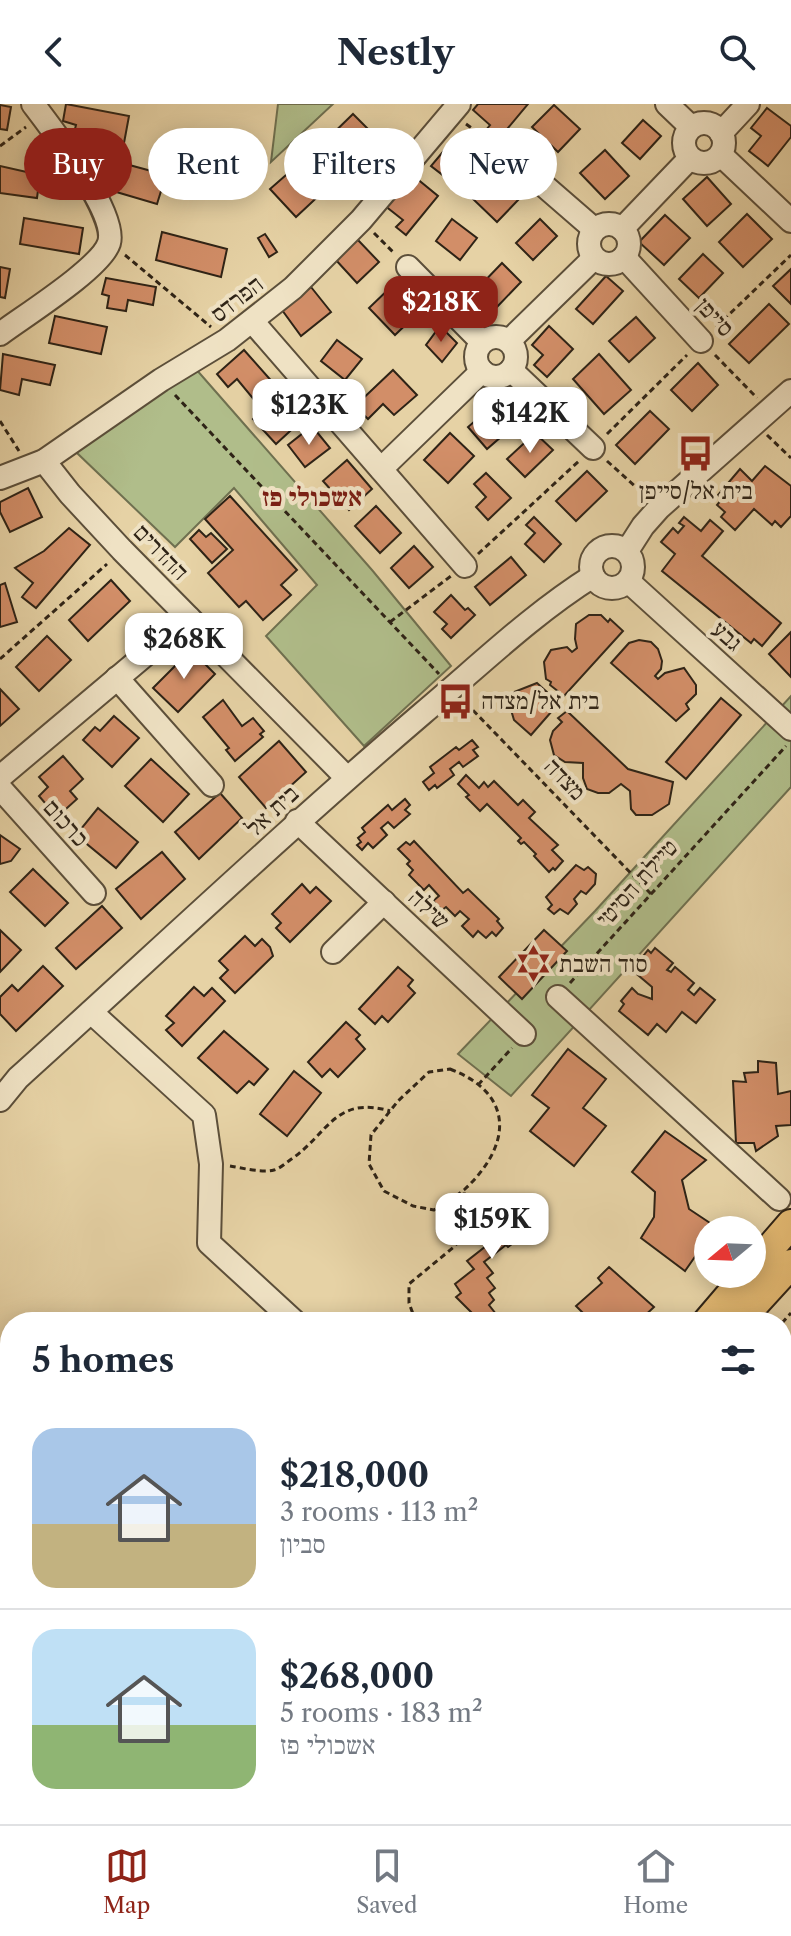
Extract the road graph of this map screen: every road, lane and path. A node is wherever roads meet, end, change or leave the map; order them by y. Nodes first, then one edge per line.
1 (667, 104) edge
2 (748, 104) edge
3 (37, 109) edge
4 (455, 109) edge
5 (691, 127) junction
6 (477, 128) edge
7 (721, 144) junction
8 (0, 146) edge
9 (690, 158) junction
10 (557, 197) edge
11 (361, 220) junction
12 (791, 221) edge
13 (594, 229) junction
14 (622, 229) junction
15 (109, 243) junction
16 (791, 255) edge
17 (624, 257) junction
18 (594, 258) junction
19 (408, 267) joint
20 (252, 321) junction
21 (0, 334) edge
22 (227, 340) junction
23 (509, 341) junction
24 (701, 341) junction
25 (482, 342) junction
26 (511, 370) junction
27 (482, 371) junction
28 (161, 380) junction
29 (791, 391) edge
30 (762, 417) junction
31 (0, 421) edge
32 (593, 448) junction
33 (791, 458) edge
34 (36, 464) junction
35 (381, 469) junction
36 (0, 478) edge
37 (659, 508) junction
38 (122, 550) junction
39 (627, 551) junction
40 (465, 566) junction
41 (593, 576) junction
42 (628, 581) junction
43 (189, 618) junction
44 (390, 622) junction
45 (0, 659) edge
46 (117, 678) junction
47 (452, 689) junction
48 (791, 729) edge
49 (791, 740) edge
50 (0, 777) edge
51 (347, 778) junction
52 (212, 785) dead end
53 (0, 788) edge
54 (297, 821) junction
55 (94, 893) dead end
56 (651, 894) junction
57 (384, 902) junction
58 (333, 952) dead end
59 (558, 997) joint
60 (91, 1012) junction
61 (524, 1034) joint
62 (478, 1085) junction
63 (0, 1100) edge
64 (390, 1111) junction
65 (211, 1164) junction
66 (464, 1189) junction
67 (785, 1211) edge
68 (766, 1244) edge
69 (791, 1264) edge
70 (736, 1288) edge
71 (284, 1312) edge
72 (412, 1312) edge
73 (716, 1312) edge
74 (747, 1312) edge

1 - 5 street
2 - 7 street
3 - 8 path
3 - 15 street
4 - 6 path
4 - 11 street, הפרדס
5 - 7 street
5 - 9 street
7 - 9 street
7 - 12 street
9 - 14 street
10 - 13 street
11 - 19 path
11 - 20 street, הפרדס
13 - 14 street
13 - 18 street
14 - 17 street
15 - 21 street
15 - 22 path
16 - 24 path
17 - 18 street
17 - 24 street, סייפן
18 - 23 street
19 - 25 street
20 - 22 street, הפרדס
20 - 35 street
22 - 28 street, הפרדס
23 - 25 street
23 - 26 street
24 - 30 path, סייפן
24 - 32 path
25 - 27 street
26 - 27 street
26 - 32 street
27 - 35 street
28 - 34 street, הפרדס
28 - 44 path, מצדה
29 - 30 street
30 - 33 path, סייפן
30 - 37 street
31 - 34 path
32 - 37 path
32 - 40 path
34 - 36 street, הפרדס
34 - 38 street, ההדרים
35 - 40 street
37 - 39 street
38 - 43 street, ההדרים
38 - 45 path
39 - 41 street
39 - 42 street
40 - 44 path
41 - 42 street
41 - 47 street, בית אל
42 - 48 street, גבע
43 - 46 street
43 - 51 street, ההדרים
44 - 47 path, מצדה
46 - 50 street
46 - 52 street
47 - 51 street, בית אל
47 - 56 path, מצדה
49 - 56 path, טיילת הסיטי
51 - 54 street, בית אל
53 - 55 street, כרכום
54 - 57 street, שילה
54 - 60 street, בית אל
56 - 59 path, טיילת הסיטי
57 - 58 street
57 - 61 street, שילה
59 - 67 street
60 - 63 street, בית אל
60 - 65 street
61 - 62 path
62 - 64 path
62 - 66 path
64 - 65 path
64 - 66 path
65 - 71 street
66 - 72 path
67 - 68 main road
69 - 74 main road
70 - 73 main road

